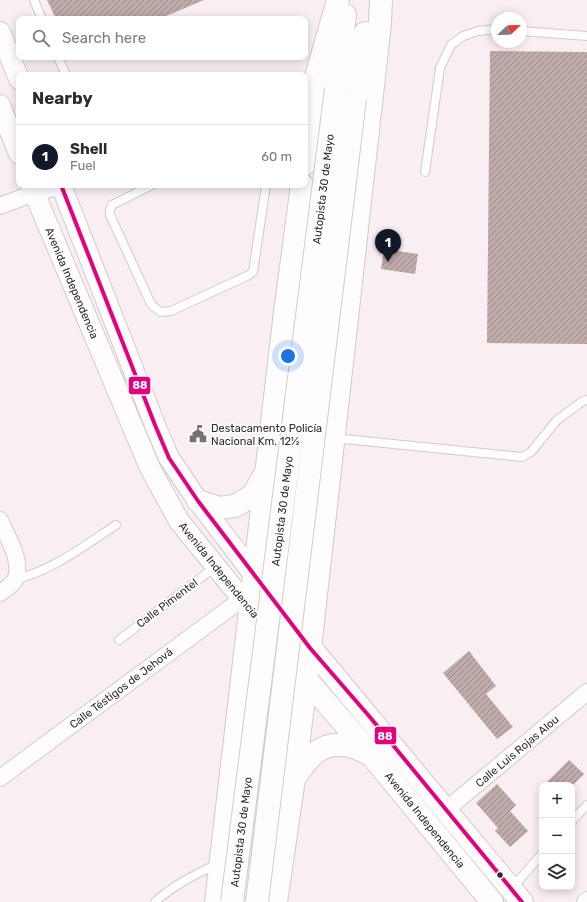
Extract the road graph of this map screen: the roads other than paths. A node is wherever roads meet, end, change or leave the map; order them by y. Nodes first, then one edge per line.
1 (34, 0) edge
2 (338, 0) edge
3 (347, 0) edge
4 (370, 0) edge
5 (381, 0) edge
6 (41, 16) edge
7 (491, 30) edge
8 (527, 31) edge
9 (0, 32) edge
10 (587, 36) edge
11 (59, 60) edge
12 (16, 72) edge
13 (65, 72) edge
14 (319, 87) edge
15 (0, 105) edge
16 (16, 146) edge
17 (308, 148) edge
18 (425, 172) dead end
19 (62, 188) edge
20 (146, 188) edge
21 (266, 188) edge
22 (302, 188) edge
23 (33, 189) edge
24 (0, 206) edge
25 (587, 400) edge
26 (279, 432) junction
27 (334, 438) junction
28 (267, 469) junction
29 (198, 501) junction
30 (0, 520) edge
31 (116, 525) dead end
32 (216, 566) junction
33 (254, 576) junction
34 (16, 579) junction
35 (0, 593) edge
36 (246, 604) junction
37 (119, 640) dead end
38 (310, 648) junction
39 (306, 679) junction
40 (587, 692) edge
41 (239, 710) junction
42 (301, 719) junction
43 (372, 756) junction
44 (0, 778) edge
45 (294, 779) junction
46 (587, 804) edge
47 (446, 810) junction
48 (575, 818) edge
49 (225, 824) junction
50 (285, 834) junction
51 (539, 859) edge
52 (221, 863) junction
53 (517, 895) edge
54 (155, 902) edge
55 (216, 902) edge
56 (232, 902) edge
57 (257, 902) edge
58 (276, 902) edge
59 (492, 902) edge

1 - 6 lane
2 - 14 main road
3 - 14 main road, Autopista 30 de Mayo
4 - 57 main road, Autopista 30 de Mayo, bridge
5 - 27 main road
7 - 18 lane
8 - 10 lane
9 - 12 street
11 - 13 lane
14 - 17 main road
14 - 56 main road, Autopista 30 de Mayo, bridge
15 - 16 street
19 - 29 street, Avenida Independencia
20 - 21 lane
22 - 26 main road
23 - 24 street
23 - 32 street, Avenida Independencia
25 - 27 lane
26 - 27 lane
26 - 28 main road
27 - 38 main road
28 - 29 main road
28 - 33 main road
29 - 33 street, Avenida Independencia
30 - 34 street
31 - 34 lane
32 - 36 street, Avenida Independencia
32 - 37 lane, Calle Pimentel
33 - 36 main road
33 - 38 main road, Avenida Independencia
34 - 35 street
36 - 39 main road, Avenida Independencia
36 - 41 main road
36 - 44 street, Calle Téstigos de Jehová
38 - 39 main road
38 - 47 main road, Avenida Independencia
39 - 42 main road
39 - 43 main road, Avenida Independencia
40 - 47 street, Calle Luis Rojas Alou
41 - 42 main road
41 - 49 main road
42 - 45 main road
43 - 45 main road
43 - 59 main road, Avenida Independencia
45 - 50 main road
46 - 48 lane
47 - 53 main road, Avenida Independencia
49 - 50 main road
49 - 52 main road
50 - 58 main road
51 - 53 lane
52 - 54 lane
52 - 55 main road

